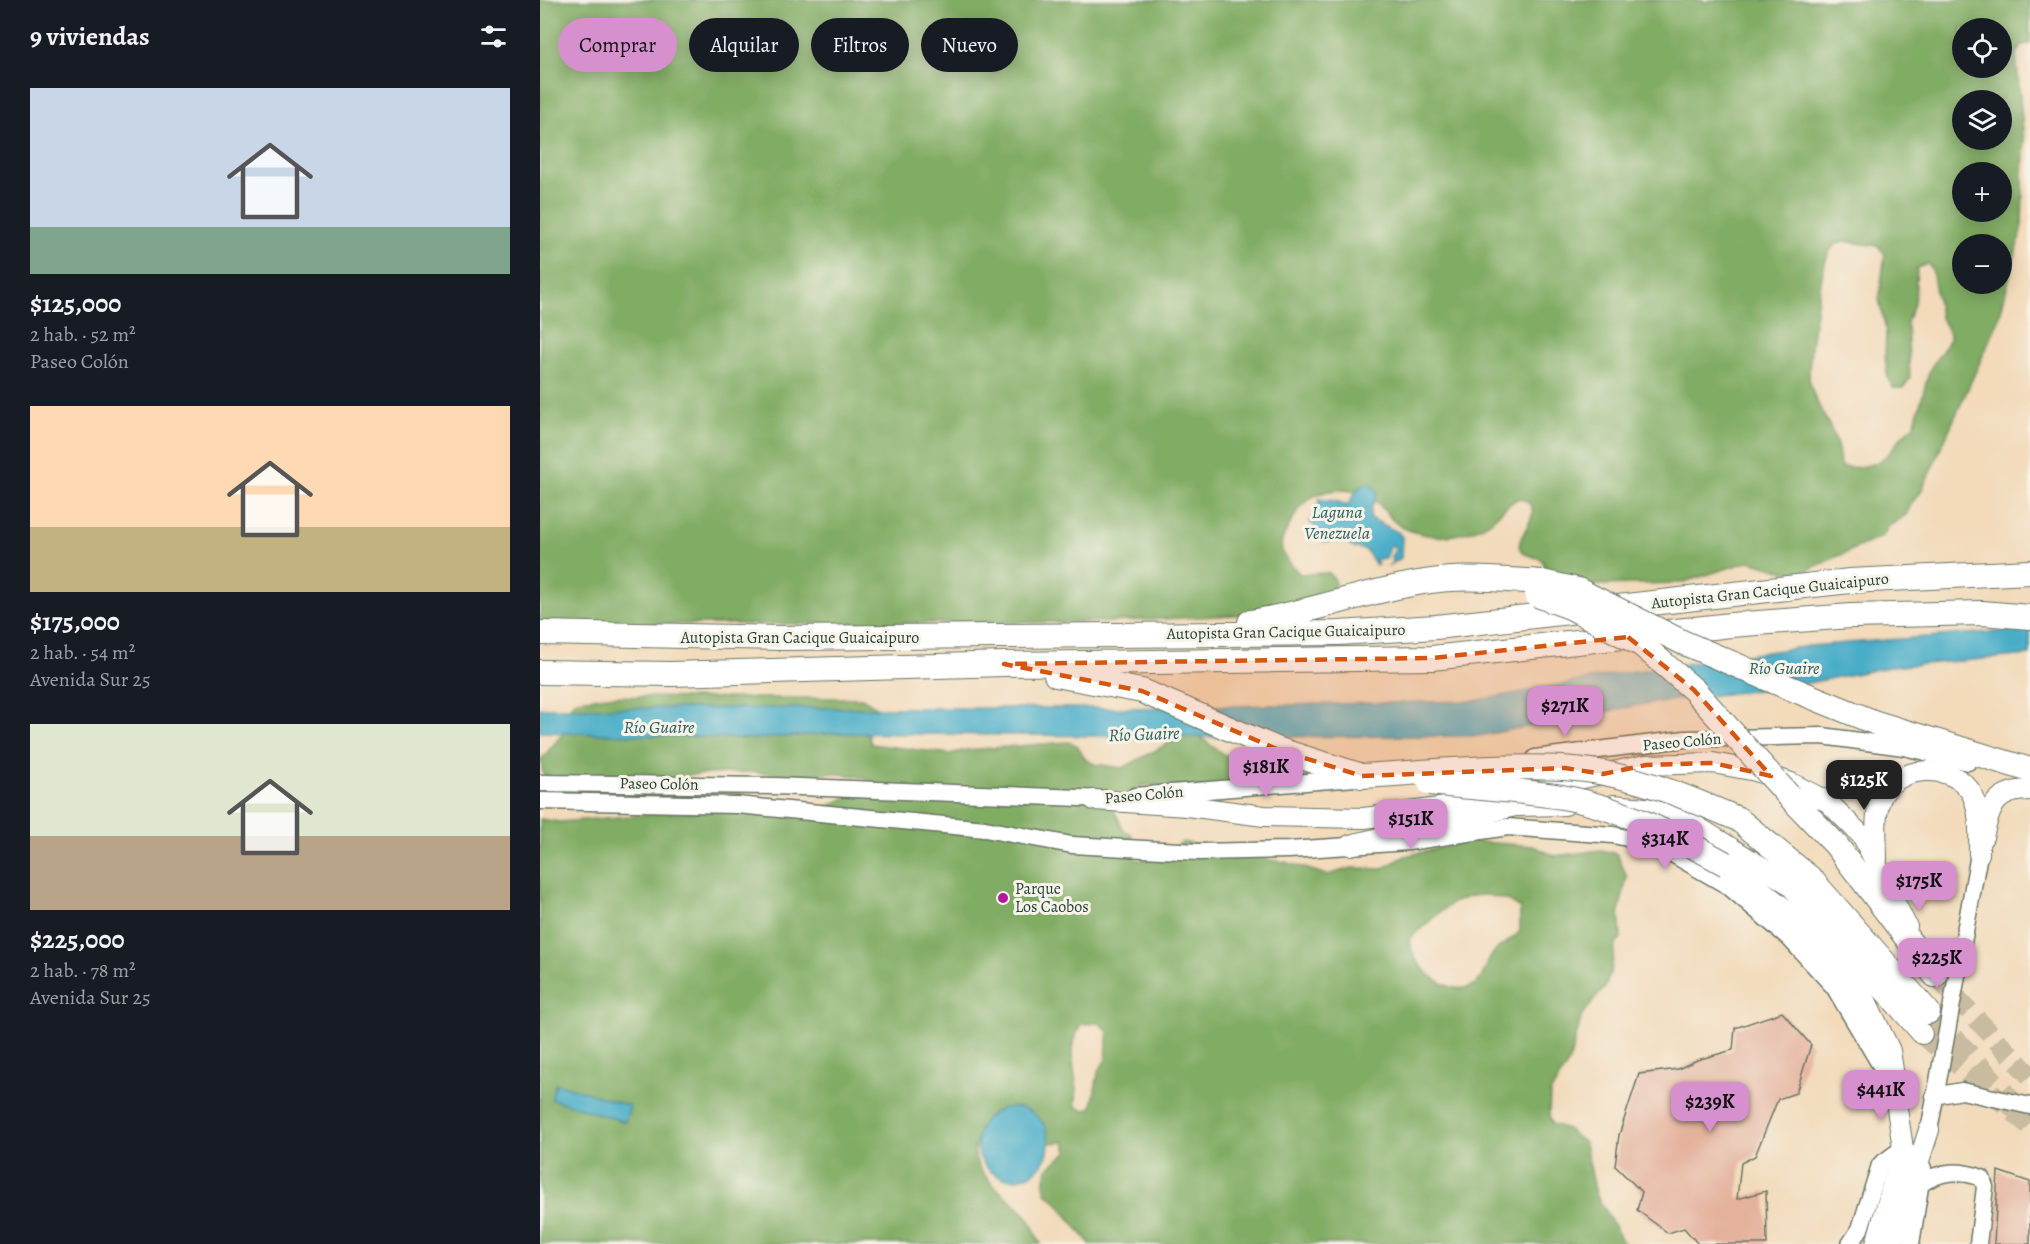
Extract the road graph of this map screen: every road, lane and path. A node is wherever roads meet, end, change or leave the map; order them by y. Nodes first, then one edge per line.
1 (2030, 572) edge
2 (1540, 589) junction
3 (2030, 617) edge
4 (540, 633) edge
5 (1164, 634) junction
6 (1004, 664) junction
7 (540, 672) edge
8 (2030, 770) edge
9 (1362, 776) junction
10 (2030, 777) edge
11 (540, 783) edge
12 (2030, 790) edge
13 (1094, 800) junction
14 (540, 801) edge
15 (1350, 845) junction
16 (1979, 854) junction
17 (1877, 863) junction
18 (1935, 975) joint
19 (1925, 1023) joint
20 (1894, 1089) junction
21 (1935, 1096) junction
22 (2030, 1106) edge
23 (1929, 1130) junction
24 (1903, 1148) junction
25 (1921, 1184) junction
26 (1850, 1244) edge
27 (1876, 1244) edge
28 (1891, 1244) edge
29 (1911, 1244) edge
30 (1978, 1244) edge

1 - 5 highway, Autopista Gran Cacique Guaicaipuro
2 - 5 highway
2 - 8 highway, bridge
2 - 18 highway, bridge
3 - 6 highway, Autopista Gran Cacique Guaicaipuro
4 - 5 highway, Autopista Gran Cacique Guaicaipuro
6 - 7 highway, Autopista Gran Cacique Guaicaipuro
6 - 9 highway
9 - 19 highway, bridge
9 - 20 highway, bridge
10 - 13 street, Paseo Colón
11 - 13 street, Paseo Colón
12 - 16 main road
13 - 17 main road
14 - 15 street, Paseo Colón
15 - 19 main road
15 - 20 street, Paseo Colón
16 - 17 main road
16 - 21 street
17 - 18 main road
20 - 24 main road
21 - 22 street
21 - 23 street
23 - 25 street
23 - 28 main road
24 - 26 street
24 - 27 main road
24 - 28 main road
25 - 29 street
25 - 30 street

